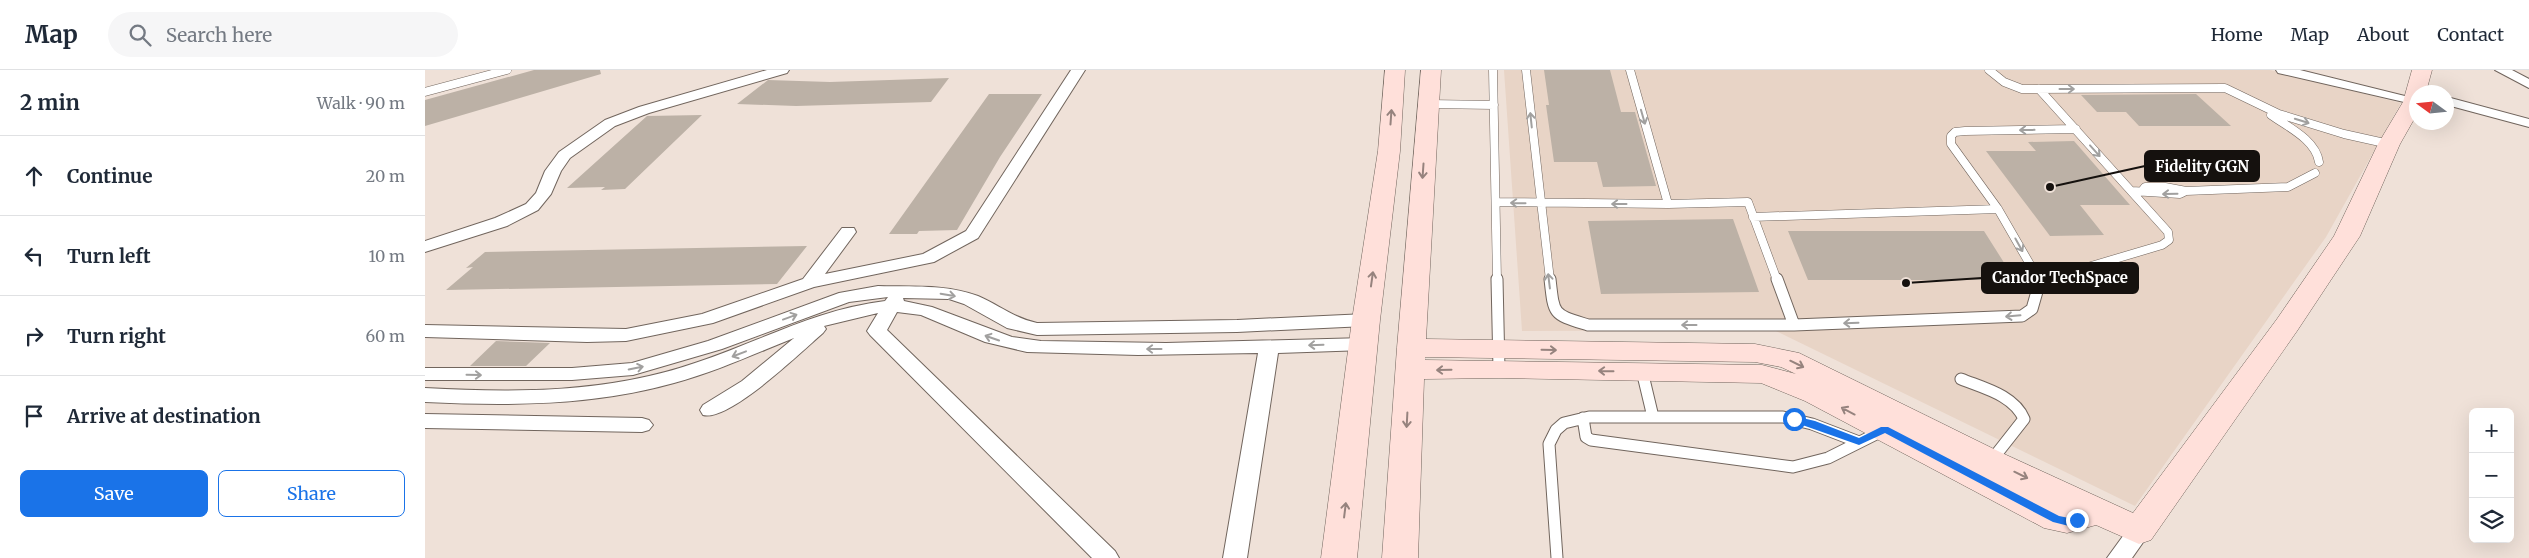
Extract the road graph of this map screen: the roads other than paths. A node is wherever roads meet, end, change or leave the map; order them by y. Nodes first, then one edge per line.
1 (507, 70) edge
2 (782, 70) edge
3 (1078, 70) edge
4 (1395, 70) edge
5 (1431, 70) edge
6 (1493, 70) edge
7 (1526, 70) edge
8 (1630, 70) edge
9 (1989, 70) edge
10 (2283, 70) edge
11 (2420, 70) edge
12 (2502, 70) edge
13 (2529, 84) edge
14 (2417, 85) edge
15 (2039, 89) junction
16 (425, 92) edge
17 (2409, 95) edge
18 (1429, 104) junction
19 (2454, 104) edge
20 (1494, 105) junction
21 (2258, 106) junction
22 (2409, 107) edge
23 (2529, 123) edge
24 (2076, 129) junction
25 (2389, 144) junction
26 (2319, 162) dead end
27 (2315, 173) dead end
28 (2137, 191) junction
29 (1497, 202) junction
30 (1539, 203) junction
31 (1668, 204) junction
32 (1998, 209) junction
33 (1753, 217) junction
34 (848, 232) dead end
35 (425, 247) edge
36 (2040, 281) junction
37 (809, 283) junction
38 (896, 299) junction
39 (827, 320) junction
40 (1794, 325) junction
41 (1237, 326) junction
42 (425, 331) edge
43 (1366, 332) junction
44 (1269, 346) junction
45 (1231, 347) junction
46 (1410, 359) junction
47 (1500, 359) junction
48 (1759, 363) junction
49 (1642, 371) junction
50 (425, 374) edge
51 (1961, 379) dead end
52 (425, 395) edge
53 (710, 410) dead end
54 (1653, 417) junction
55 (1583, 418) junction
56 (425, 421) edge
57 (641, 426) dead end
58 (1872, 436) junction
59 (1937, 445) junction
60 (1991, 461) junction
61 (2095, 511) junction
62 (2139, 531) junction
63 (1107, 558) edge
64 (1235, 558) edge
65 (1339, 558) edge
66 (1400, 558) edge
67 (1557, 558) edge
68 (2119, 558) edge

1 - 16 lane
2 - 35 street
3 - 37 street
43 -> 4 street
5 - 18 street
6 - 20 lane
30 -> 7 lane
8 -> 31 lane
9 - 15 lane
10 - 17 street
11 - 14 street
12 - 13 street
15 -> 21 lane
15 - 24 lane
18 - 20 lane
18 -> 46 street
19 - 23 street
20 - 29 lane
21 -> 25 lane
21 - 26 lane
22 - 25 street
24 -> 28 lane
24 -> 32 lane
25 - 62 street
27 - 28 lane
28 - 36 lane
30 -> 29 lane
29 - 47 lane
31 -> 30 lane
40 -> 30 lane
31 - 33 lane
32 - 33 lane
32 -> 36 lane
33 - 40 lane
34 - 37 street
36 -> 40 lane
37 - 42 street
38 - 39 street
38 -> 41 street
45 -> 38 street
50 -> 38 street
38 - 63 street
39 -> 52 street
39 - 53 street
41 - 43 street
41 - 45 street
43 -> 44 street
65 -> 43 street
44 - 45 street
44 - 64 street
46 - 47 street
46 -> 66 street
47 -> 48 street
49 -> 47 street
48 - 49 street
58 -> 48 street
48 -> 59 street
49 - 54 lane
51 - 60 lane
54 - 55 lane
54 - 58 lane
55 - 58 lane
55 - 67 lane
56 - 57 street
58 - 59 street
59 - 60 street
59 - 61 street
60 -> 61 street
61 - 62 street
62 - 68 street

